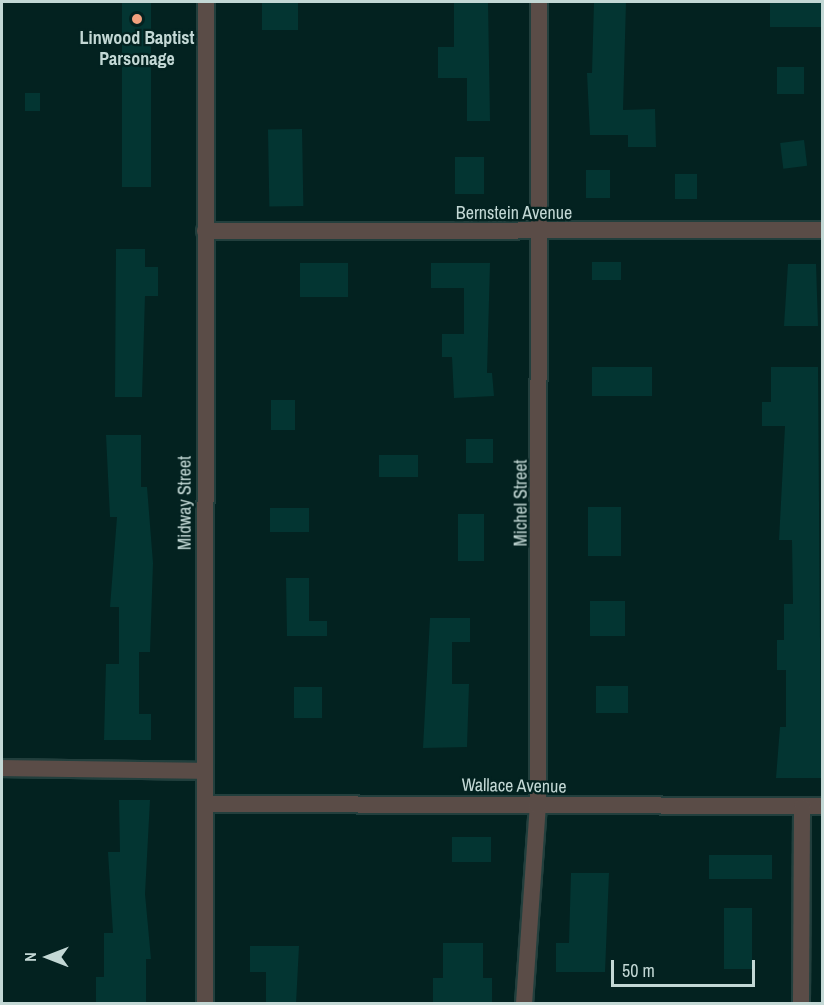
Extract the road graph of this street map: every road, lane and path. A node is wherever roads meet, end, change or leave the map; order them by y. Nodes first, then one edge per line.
1 (206, 2) edge
2 (539, 2) edge
3 (822, 230) edge
4 (205, 231) junction
5 (541, 233) junction
6 (2, 768) edge
7 (205, 771) junction
8 (205, 804) junction
9 (538, 806) junction
10 (822, 806) edge
11 (802, 807) junction
12 (205, 1004) edge
13 (524, 1004) edge
14 (801, 1004) edge

1 - 4 street, Midway Street
2 - 5 street, Michel Street
3 - 5 street, Bernstein Avenue
4 - 5 street, Bernstein Avenue
4 - 7 street, Midway Street
5 - 9 street, Michel Street
6 - 7 street
7 - 8 street, Midway Street
8 - 9 street, Wallace Avenue
8 - 12 street, Midway Street
9 - 11 street, Wallace Avenue
9 - 13 street, Michel Street
10 - 11 street, Wallace Avenue
11 - 14 street

